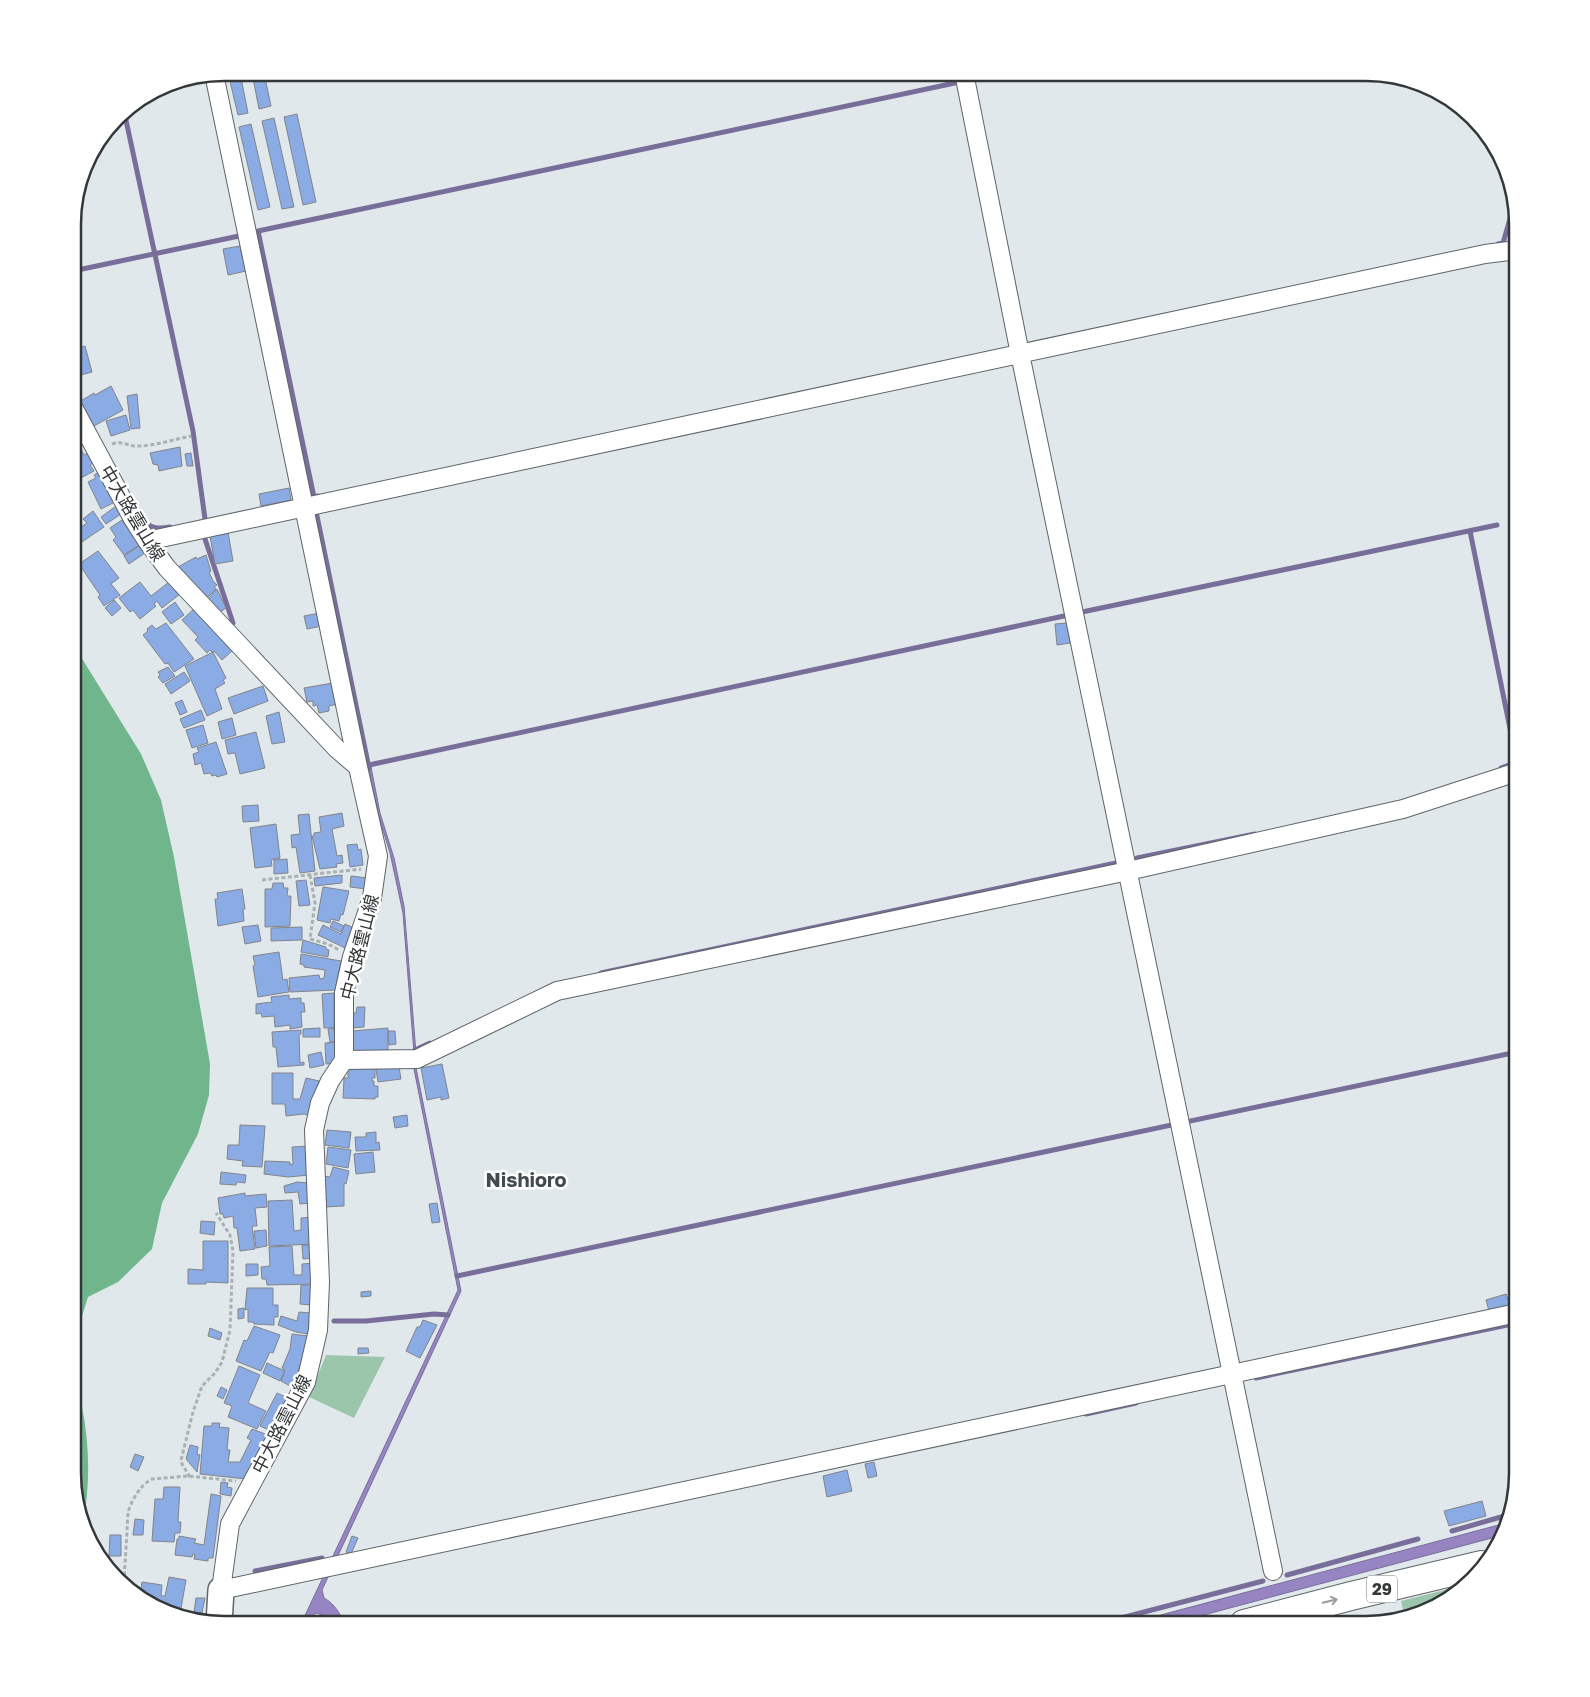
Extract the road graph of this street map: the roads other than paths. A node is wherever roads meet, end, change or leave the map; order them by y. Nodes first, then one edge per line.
1 (216, 82) edge
2 (966, 82) edge
3 (1509, 251) edge
4 (1020, 354) junction
5 (82, 425) edge
6 (305, 508) junction
7 (147, 541) junction
8 (358, 767) junction
9 (1509, 775) edge
10 (1128, 871) junction
11 (344, 1060) junction
12 (1509, 1315) edge
13 (1233, 1374) junction
14 (1473, 1567) edge
15 (1274, 1571) dead end
16 (221, 1590) junction
17 (220, 1616) edge
18 (1295, 1616) edge

1 - 6 street
2 - 4 street
3 - 4 street
4 - 6 street
4 - 10 street
5 - 7 street, 中大路雲山線
6 - 7 street
6 - 8 street
7 - 8 street, 中大路雲山線
8 - 11 street, 中大路雲山線
9 - 10 street
10 - 11 street
10 - 13 street
11 - 16 street, 中大路雲山線
12 - 13 street
13 - 15 street
13 - 16 street
18 -> 14 highway, 29
16 - 17 street, 中大路雲山線

